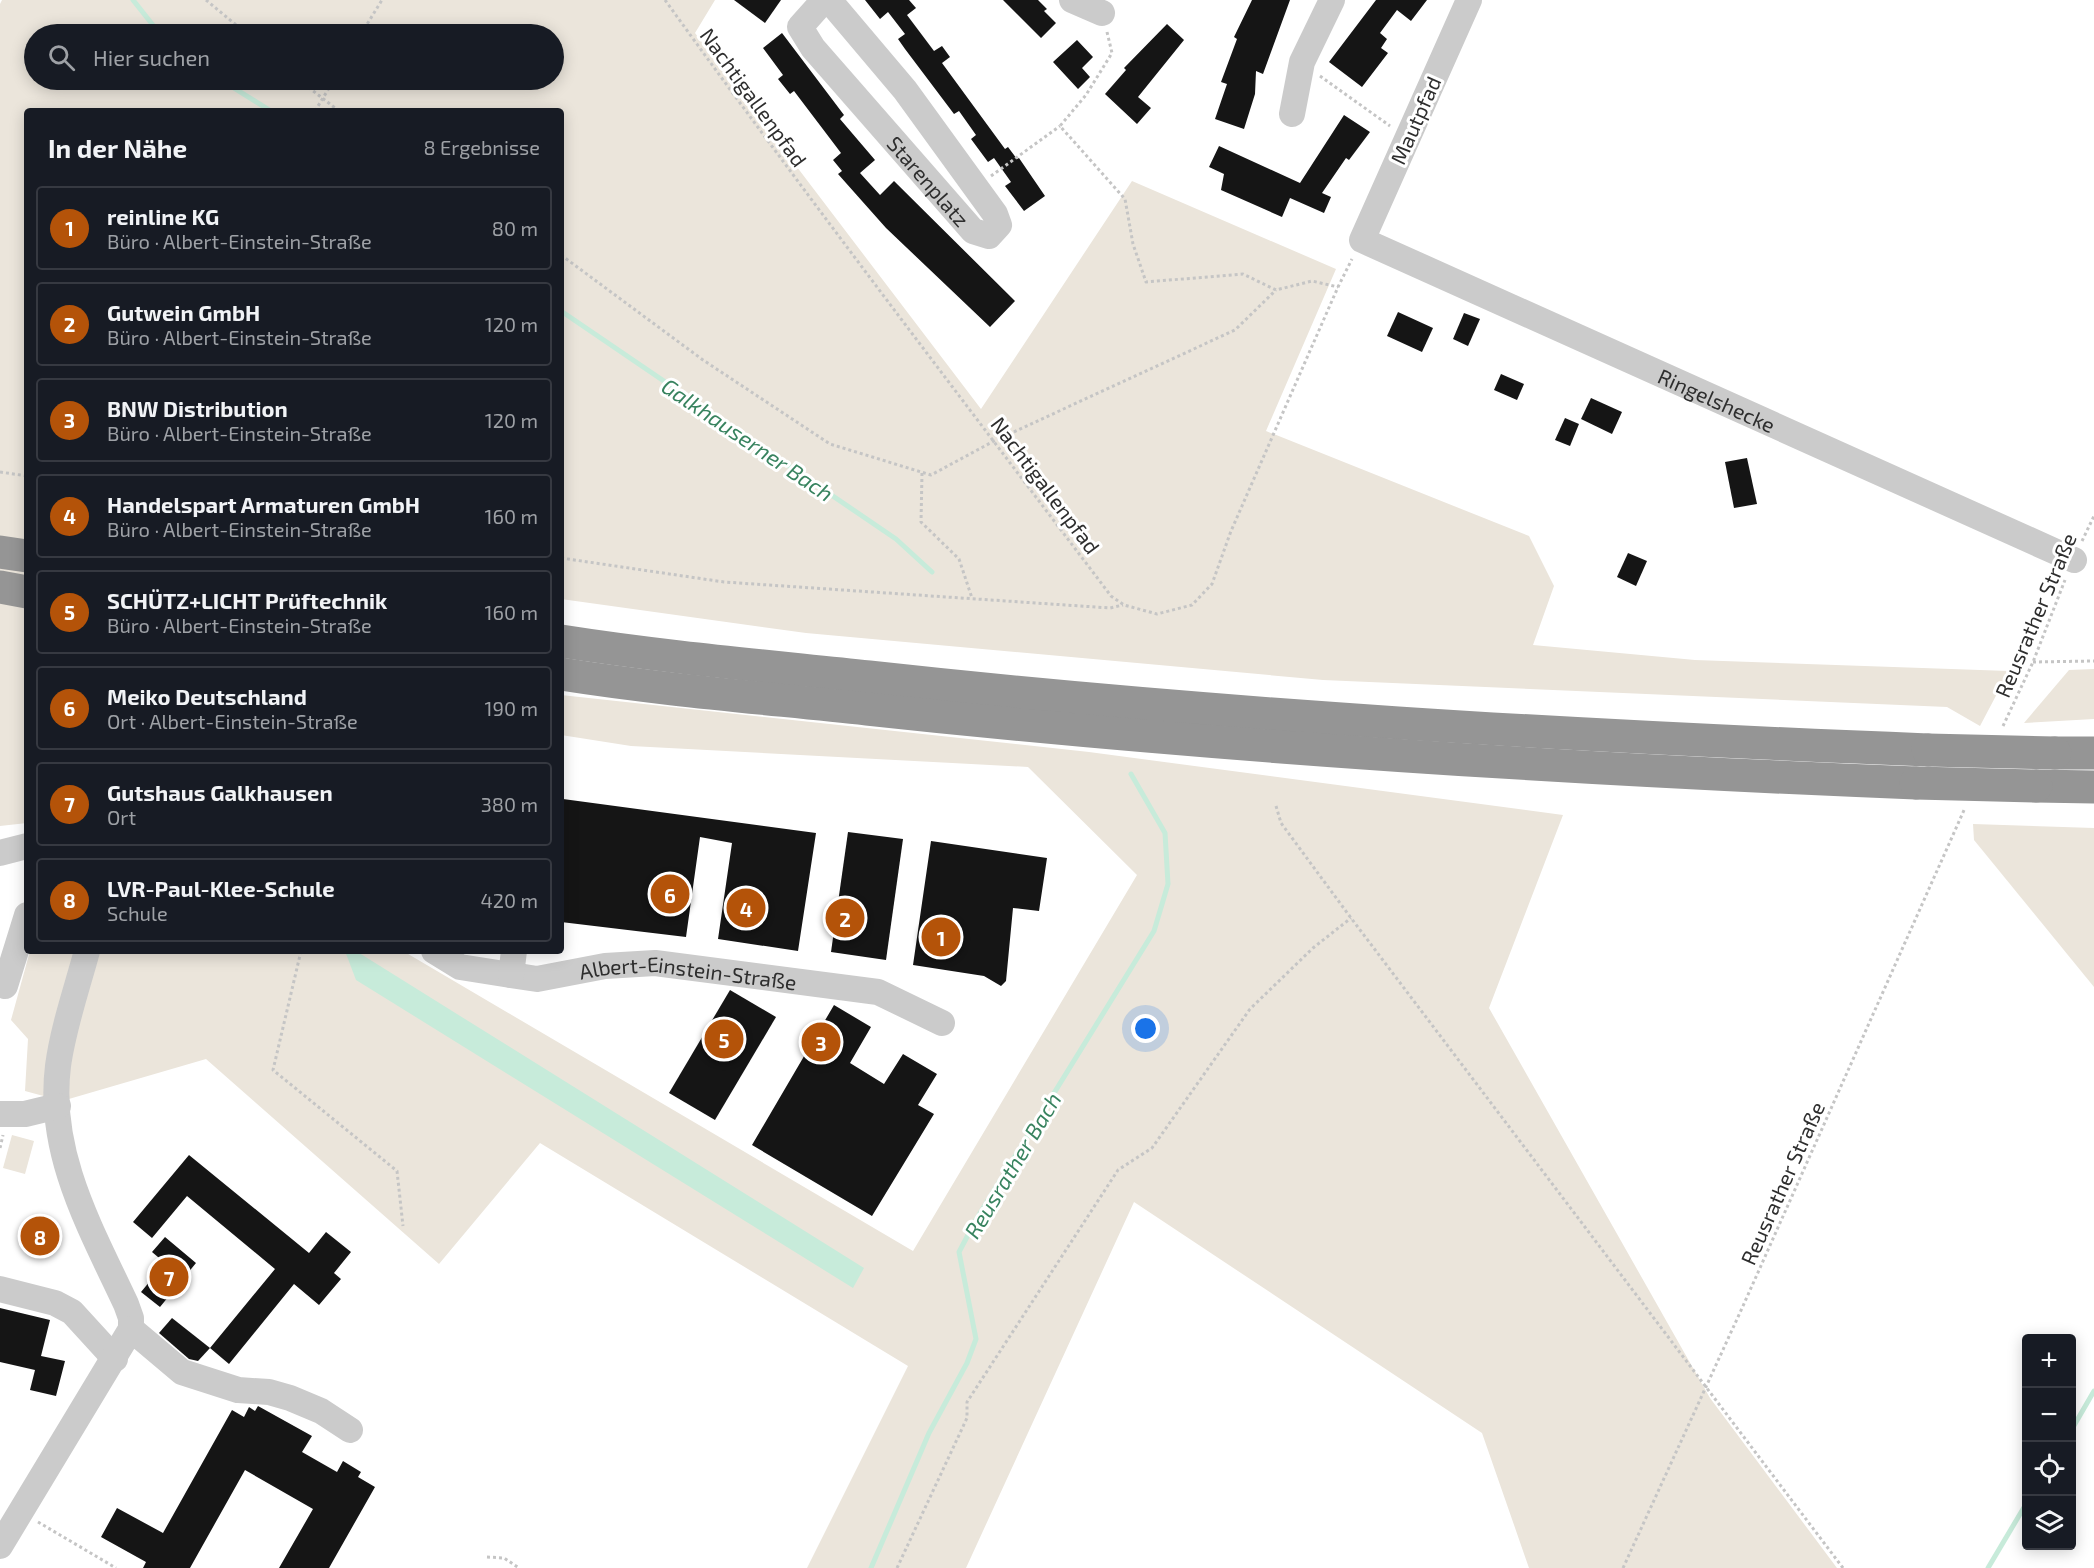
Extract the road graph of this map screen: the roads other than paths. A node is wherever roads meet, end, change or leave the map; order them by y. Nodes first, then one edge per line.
1 (824, 0) edge
2 (829, 0) edge
3 (1072, 0) edge
4 (1332, 0) edge
5 (1469, 0) edge
6 (1102, 13) road end
7 (1292, 114) dead end
8 (1362, 240) joint
9 (0, 552) edge
10 (24, 556) edge
11 (2074, 560) road end
12 (0, 587) edge
13 (24, 591) edge
14 (564, 641) edge
15 (564, 674) edge
16 (2094, 753) edge
17 (2094, 787) edge
18 (24, 847) edge
19 (0, 853) edge
20 (24, 925) edge
21 (86, 954) edge
22 (439, 954) edge
23 (513, 963) edge
24 (5, 986) dead end
25 (942, 1023) dead end
26 (58, 1106) junction
27 (0, 1114) edge
28 (0, 1289) edge
29 (131, 1329) junction
30 (115, 1359) junction
31 (350, 1430) dead end
32 (0, 1546) edge

1 - 2 street, Starenplatz
3 - 6 street
4 - 7 street
5 - 8 street, Mautpfad
8 - 11 street, Ringelshecke
9 - 10 highway
12 - 13 highway
14 - 16 highway, bridge
15 - 17 highway, bridge
18 - 19 street
20 - 24 street
21 - 26 street
22 - 23 street, Albert-Einstein-Straße
23 - 25 street, Albert-Einstein-Straße
26 - 27 street
26 - 29 street
28 - 30 street
29 - 30 street
29 - 31 street
30 - 32 street

